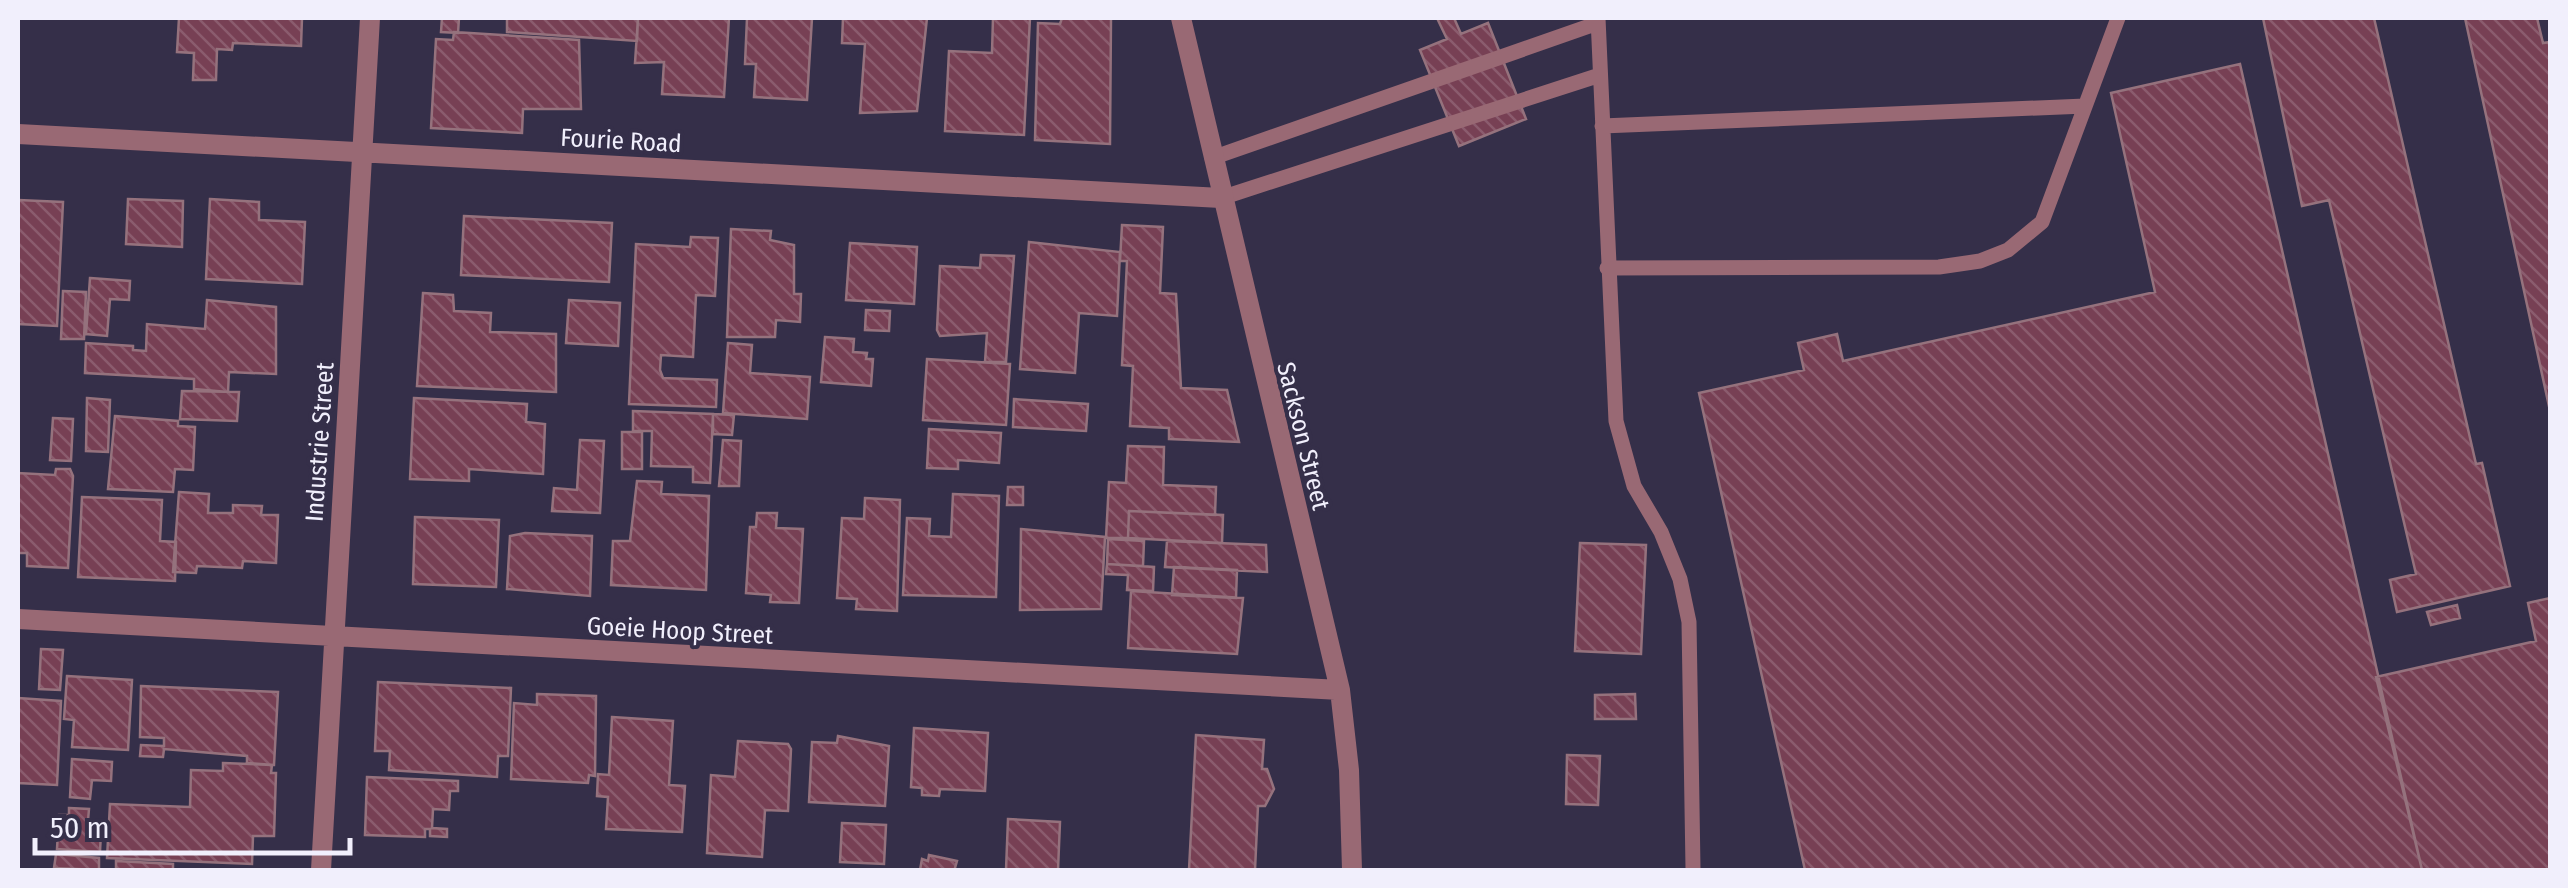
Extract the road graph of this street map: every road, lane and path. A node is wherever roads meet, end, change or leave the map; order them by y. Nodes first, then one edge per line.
1 (370, 18) edge
2 (1181, 18) edge
3 (2118, 18) edge
4 (1598, 20) edge
5 (1600, 75) junction
6 (2085, 106) junction
7 (1602, 126) junction
8 (18, 134) edge
9 (363, 151) junction
10 (1212, 158) junction
11 (1221, 198) junction
12 (1607, 268) junction
13 (18, 619) edge
14 (331, 635) junction
15 (1340, 690) junction
16 (1693, 868) dead end
17 (321, 870) edge
18 (1352, 870) edge

1 - 9 street, Industrie Street
2 - 10 street, Sackson Street
3 - 6 lane
4 - 5 lane
4 - 10 lane
5 - 7 lane
5 - 11 lane
6 - 7 lane
6 - 12 lane
7 - 12 lane
8 - 9 street, Fourie Road
9 - 11 street, Fourie Road
9 - 14 street, Industrie Street
10 - 11 street, Sackson Street
11 - 15 street, Sackson Street
12 - 16 lane
13 - 14 street, Goeie Hoop Street
14 - 15 street, Goeie Hoop Street
14 - 17 street, Industrie Street
15 - 18 street, Sackson Street

